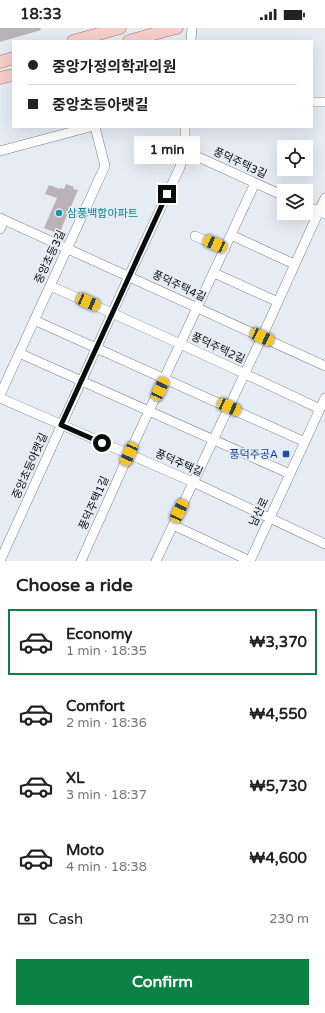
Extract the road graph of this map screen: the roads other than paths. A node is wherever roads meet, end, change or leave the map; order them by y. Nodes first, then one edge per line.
1 (120, 28) edge
2 (177, 28) edge
3 (192, 28) edge
4 (77, 40) edge
5 (132, 40) edge
6 (191, 40) edge
7 (12, 58) edge
8 (0, 62) edge
9 (12, 75) edge
10 (0, 78) edge
11 (313, 102) edge
12 (325, 102) edge
13 (86, 128) edge
14 (95, 128) edge
15 (185, 128) edge
16 (0, 151) edge
17 (185, 151) junction
18 (255, 183) junction
19 (277, 193) edge
20 (325, 198) edge
21 (322, 213) edge
22 (2, 219) edge
23 (0, 229) edge
24 (231, 235) junction
25 (195, 236) dead end
26 (68, 249) junction
27 (225, 249) junction
28 (294, 264) junction
29 (214, 273) junction
30 (129, 276) junction
31 (50, 286) junction
32 (278, 302) junction
33 (198, 308) junction
34 (112, 313) junction
35 (34, 320) junction
36 (262, 337) junction
37 (181, 344) junction
38 (96, 348) junction
39 (19, 353) junction
40 (325, 366) edge
41 (245, 374) junction
42 (165, 378) junction
43 (81, 381) junction
44 (0, 395) edge
45 (0, 398) edge
46 (325, 398) edge
47 (229, 407) junction
48 (320, 409) junction
49 (149, 411) junction
50 (61, 425) junction
51 (213, 440) junction
52 (305, 442) junction
53 (129, 454) junction
54 (290, 474) junction
55 (193, 482) junction
56 (270, 518) junction
57 (173, 525) junction
58 (325, 544) edge
59 (158, 560) edge
60 (0, 561) edge
61 (81, 561) edge
62 (250, 561) edge

1 - 4 main road
2 - 5 main road
3 - 6 street
7 - 8 main road
9 - 10 main road
11 - 12 street
13 - 16 street
14 - 26 street, 중앙초등3길
15 - 17 street, 중앙초등아랫길
17 - 18 street, 풍덕주택3길
17 - 30 street, 중앙초등아랫길
18 - 19 street, 풍덕주택3길
18 - 24 street, 풍덕주택1길
20 - 21 street, 풍덕주택2길
21 - 28 street, 풍덕주택2길
22 - 23 street
22 - 26 street, 풍덕주택4길
24 - 27 street, 풍덕주택1길
24 - 28 street
25 - 27 street
26 - 30 street, 풍덕주택4길
26 - 31 street, 중앙초등3길
27 - 29 street, 풍덕주택1길
28 - 32 street, 풍덕주택2길
29 - 32 street
29 - 33 street, 풍덕주택1길
30 - 33 street, 풍덕주택4길
30 - 34 street, 중앙초등아랫길
31 - 34 street
31 - 35 street, 중앙초등3길
32 - 36 street, 풍덕주택2길
33 - 36 street, 풍덕주택4길
33 - 37 street, 풍덕주택1길
34 - 37 street
34 - 38 street, 중앙초등아랫길
35 - 38 street
35 - 39 street, 중앙초등3길
36 - 40 street, 풍덕주택4길
36 - 41 street, 풍덕주택2길
37 - 41 street, 풍덕주택2길
37 - 42 street, 풍덕주택1길
38 - 42 street
38 - 43 street, 중앙초등아랫길
39 - 43 street
39 - 44 street, 중앙초등3길
41 - 47 street, 풍덕주택2길
41 - 48 street
42 - 47 street
42 - 49 street, 풍덕주택1길
43 - 49 street
43 - 50 street, 중앙초등아랫길
45 - 50 street, 풍덕주택길
46 - 48 street, 남산로
47 - 51 street, 풍덕주택2길
47 - 52 street
48 - 52 street, 남산로
49 - 51 street
49 - 53 street, 풍덕주택1길
50 - 53 street, 풍덕주택길
50 - 60 street, 중앙초등아랫길
51 - 54 street
51 - 55 street, 풍덕주택2길
52 - 54 street, 남산로
53 - 55 street, 풍덕주택길
53 - 61 street, 풍덕주택1길
54 - 56 street, 남산로
55 - 56 street, 풍덕주택길
55 - 57 street, 풍덕주택2길
56 - 58 street, 풍덕주택길
56 - 62 street, 남산로
57 - 59 street, 풍덕주택2길
57 - 62 street, 남산로

